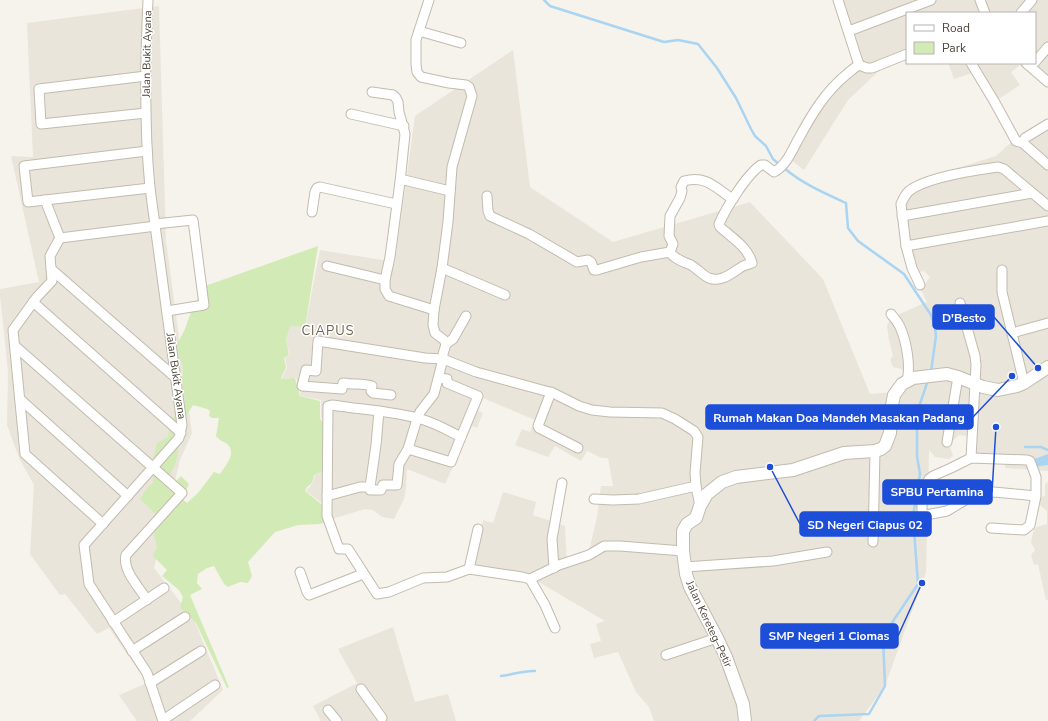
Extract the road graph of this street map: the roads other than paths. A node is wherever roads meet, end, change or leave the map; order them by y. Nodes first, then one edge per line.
1 (148, 0) edge
2 (429, 0) edge
3 (838, 0) edge
4 (931, 0) edge
5 (980, 0) edge
6 (1032, 0) edge
7 (985, 12) edge
8 (1022, 12) edge
9 (419, 31) junction
10 (849, 31) junction
11 (461, 42) dead end
12 (1048, 47) edge
13 (906, 54) edge
14 (1036, 60) edge
15 (972, 64) edge
16 (1032, 64) edge
17 (859, 65) junction
18 (146, 76) junction
19 (1048, 82) edge
20 (372, 92) dead end
21 (146, 113) junction
22 (351, 114) dead end
23 (1048, 124) edge
24 (404, 126) junction
25 (1023, 144) junction
26 (147, 151) junction
27 (1048, 165) edge
28 (400, 182) junction
29 (150, 188) junction
30 (450, 191) junction
31 (1032, 193) junction
32 (487, 196) dead end
33 (733, 199) junction
34 (45, 200) junction
35 (396, 204) junction
36 (1048, 206) edge
37 (312, 212) dead end
38 (902, 216) junction
39 (1048, 221) edge
40 (156, 225) junction
41 (60, 238) junction
42 (906, 246) junction
43 (670, 252) junction
44 (327, 266) dead end
45 (442, 268) junction
46 (51, 269) junction
47 (1002, 270) dead end
48 (385, 280) junction
49 (920, 285) dead end
50 (505, 295) dead end
51 (33, 302) junction
52 (960, 303) dead end
53 (434, 310) junction
54 (167, 311) junction
55 (891, 314) dead end
56 (466, 316) dead end
57 (1048, 323) edge
58 (1012, 334) junction
59 (446, 344) junction
60 (15, 346) junction
61 (444, 359) junction
62 (1048, 367) edge
63 (958, 377) junction
64 (176, 378) junction
65 (439, 378) junction
66 (906, 382) junction
67 (1024, 383) junction
68 (976, 384) junction
69 (551, 392) junction
70 (391, 395) dead end
71 (20, 399) junction
72 (380, 412) junction
73 (417, 418) junction
74 (181, 433) junction
75 (461, 437) junction
76 (947, 442) dead end
77 (578, 448) dead end
78 (408, 449) junction
79 (875, 451) junction
80 (971, 458) junction
81 (153, 468) junction
82 (562, 483) dead end
83 (696, 486) junction
84 (370, 487) junction
85 (128, 496) junction
86 (327, 496) junction
87 (1036, 496) junction
88 (594, 499) dead end
89 (700, 506) junction
90 (103, 524) junction
91 (991, 528) dead end
92 (478, 529) dead end
93 (873, 542) dead end
94 (683, 551) junction
95 (827, 552) dead end
96 (684, 567) junction
97 (554, 568) junction
98 (469, 569) junction
99 (300, 572) dead end
100 (363, 574) junction
101 (530, 579) junction
102 (164, 588) dead end
103 (146, 600) junction
104 (185, 617) dead end
105 (113, 622) junction
106 (555, 628) dead end
107 (718, 638) junction
108 (132, 651) junction
109 (201, 651) dead end
110 (666, 655) dead end
111 (150, 683) junction
112 (215, 685) dead end
113 (361, 689) dead end
114 (328, 710) dead end
115 (380, 720) edge
116 (163, 721) edge
117 (337, 721) edge
118 (745, 721) edge

1 - 18 street, Jalan Bukit Ayana
2 - 9 street
3 - 10 street
4 - 10 street
5 - 7 street
6 - 8 street
9 - 11 street
9 - 30 street
10 - 17 street
12 - 14 street
13 - 17 street
15 - 25 street
16 - 19 street
17 - 33 street
18 - 21 street, Jalan Bukit Ayana
18 - 21 street
20 - 24 street
21 - 26 street, Jalan Bukit Ayana
22 - 24 street
23 - 25 street
24 - 28 street
25 - 27 street
26 - 29 street, Jalan Bukit Ayana
26 - 34 street
28 - 30 street
28 - 35 street
29 - 34 street
29 - 40 street, Jalan Bukit Ayana
30 - 45 street
31 - 36 street
31 - 38 street
31 - 38 street
32 - 43 street
33 - 43 street
33 - 43 street
34 - 41 street
35 - 37 street
35 - 48 street
38 - 42 street
39 - 42 street
40 - 41 street
40 - 54 street, Jalan Bukit Ayana
40 - 54 street
41 - 46 street
42 - 49 street
44 - 48 street
45 - 50 street
45 - 53 street
46 - 51 street
46 - 64 street
47 - 58 street
48 - 53 street
51 - 60 street
51 - 74 street
52 - 68 street
53 - 59 street
54 - 64 street, Jalan Bukit Ayana
55 - 66 street
56 - 59 street
57 - 58 street
58 - 67 street
59 - 61 street
60 - 71 street
60 - 81 street
61 - 65 street
61 - 69 street
61 - 70 street
62 - 67 street
63 - 66 street
63 - 68 street
63 - 76 street
64 - 74 street, Jalan Bukit Ayana
65 - 73 street
65 - 75 street
66 - 79 street
67 - 68 street
68 - 80 street
69 - 77 street
69 - 83 street
71 - 85 street
71 - 90 street
72 - 73 street
72 - 84 street
72 - 86 street
73 - 75 street
73 - 78 street
74 - 81 street, Jalan Bukit Ayana
75 - 78 street
78 - 84 street
79 - 89 street, Jalan Kereteg–Petir
79 - 93 street
80 - 87 street
80 - 87 street
81 - 85 street, Jalan Bukit Ayana
81 - 103 street
82 - 97 street
83 - 88 street
83 - 89 street
84 - 86 street
85 - 90 street, Jalan Bukit Ayana
86 - 100 street
87 - 91 street
89 - 94 street, Jalan Kereteg–Petir
90 - 105 street, Jalan Bukit Ayana
92 - 98 street
94 - 96 street, Jalan Kereteg–Petir
94 - 97 street
95 - 96 street
96 - 107 street, Jalan Kereteg–Petir
97 - 101 street
98 - 100 street
98 - 101 street
99 - 100 street
101 - 106 street
102 - 103 street
103 - 105 street
104 - 108 street
105 - 108 street, Jalan Bukit Ayana
107 - 110 street
107 - 118 street, Jalan Kereteg–Petir
108 - 111 street, Jalan Bukit Ayana
109 - 111 street
111 - 116 street, Jalan Bukit Ayana
112 - 116 street
113 - 115 street
114 - 117 street

